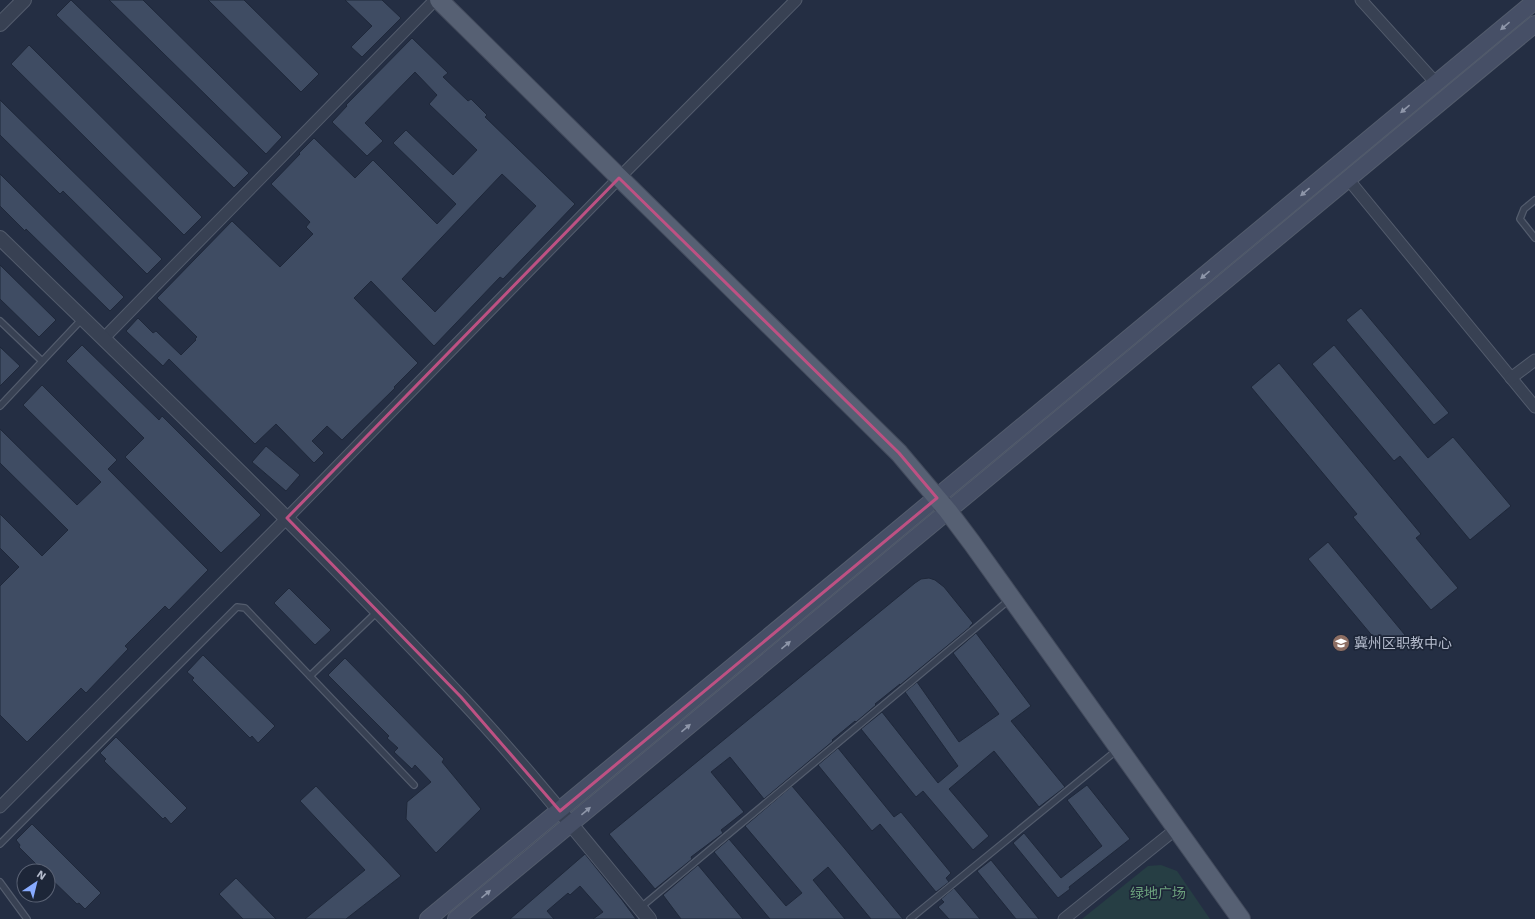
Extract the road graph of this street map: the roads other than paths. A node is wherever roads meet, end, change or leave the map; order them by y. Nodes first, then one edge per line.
1 (24, 0) edge
2 (435, 0) edge
3 (439, 0) edge
4 (796, 0) edge
5 (1362, 0) edge
6 (1535, 1) edge
7 (0, 24) edge
8 (1535, 24) edge
9 (1436, 83) junction
10 (620, 178) junction
11 (1348, 179) junction
12 (1535, 200) edge
13 (0, 238) edge
14 (1535, 238) edge
15 (82, 319) junction
16 (0, 321) edge
17 (103, 339) junction
18 (1535, 360) edge
19 (42, 361) junction
20 (1511, 378) junction
21 (0, 406) edge
22 (1535, 407) edge
23 (942, 505) junction
24 (287, 518) junction
25 (1011, 598) junction
26 (378, 611) junction
27 (310, 676) junction
28 (1119, 749) junction
29 (414, 785) dead end
30 (0, 807) edge
31 (560, 811) junction
32 (571, 824) junction
33 (1176, 829) junction
34 (0, 844) edge
35 (0, 882) edge
36 (640, 908) junction
37 (27, 919) edge
38 (428, 919) edge
39 (456, 919) edge
40 (649, 919) edge
41 (910, 919) edge
42 (1064, 919) edge
43 (1241, 919) edge

1 - 7 street
2 - 17 street
3 - 10 main road
4 - 10 street
5 - 9 street
6 -> 9 main road
8 - 11 main road
9 -> 23 main road
10 - 23 main road
10 - 24 street
11 - 20 street
11 - 23 main road
12 - 14 lane
13 - 15 street
15 - 17 street
15 - 19 lane
16 - 19 lane
17 - 24 street
18 - 20 street
19 - 21 lane
20 - 22 street
23 - 25 main road
23 - 31 main road
32 -> 23 main road
24 - 26 street
24 - 30 street
25 - 28 main road
25 - 36 lane
26 - 27 lane
26 - 31 street
27 - 29 lane
27 - 34 lane
28 - 33 main road
28 - 41 lane
31 - 32 street
31 - 38 main road
32 - 36 street
39 -> 32 main road
33 - 42 street
33 - 43 main road
35 - 37 lane
36 - 40 street

